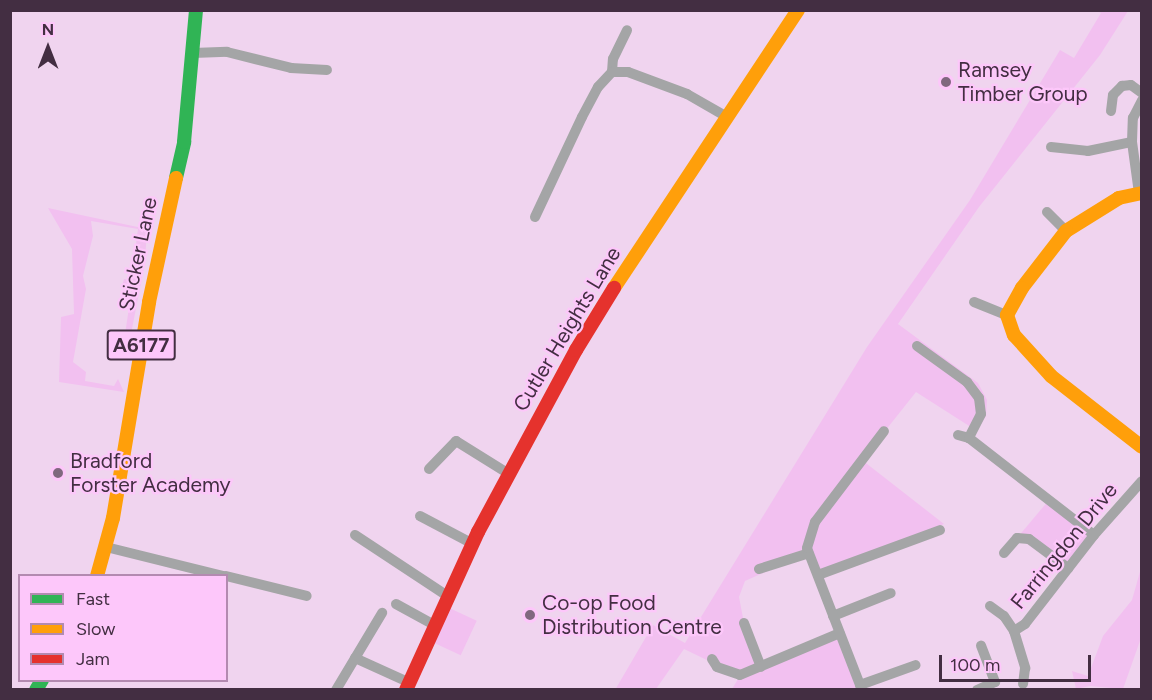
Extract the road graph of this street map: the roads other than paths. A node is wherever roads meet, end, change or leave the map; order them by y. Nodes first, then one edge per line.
1 (196, 10) edge
2 (798, 10) edge
3 (627, 30) dead end
4 (193, 53) junction
5 (327, 70) dead end
6 (612, 72) junction
7 (1142, 93) edge
8 (1142, 100) edge
9 (1111, 111) dead end
10 (727, 117) junction
11 (1132, 142) junction
12 (1051, 147) dead end
13 (1140, 193) edge
14 (1047, 212) dead end
15 (536, 217) dead end
16 (1066, 231) junction
17 (974, 302) dead end
18 (1007, 315) junction
19 (917, 346) dead end
20 (977, 430) dead end
21 (884, 431) dead end
22 (964, 437) junction
23 (1142, 447) edge
24 (429, 469) dead end
25 (509, 474) junction
26 (1142, 481) edge
27 (420, 516) dead end
28 (940, 530) dead end
29 (355, 535) dead end
30 (1094, 535) junction
31 (472, 544) junction
32 (106, 547) junction
33 (809, 553) junction
34 (1004, 553) dead end
35 (1068, 568) junction
36 (759, 569) dead end
37 (98, 574) edge
38 (217, 574) edge
39 (818, 575) junction
40 (228, 577) edge
41 (891, 593) dead end
42 (307, 596) dead end
43 (449, 597) junction
44 (396, 604) dead end
45 (990, 606) dead end
46 (382, 613) dead end
47 (833, 616) junction
48 (744, 623) dead end
49 (436, 626) junction
50 (1014, 632) junction
51 (840, 633) junction
52 (981, 646) dead end
53 (355, 658) junction
54 (712, 659) dead end
55 (916, 665) dead end
56 (761, 667) junction
57 (1023, 684) dead end
58 (408, 686) edge
59 (861, 687) edge
60 (336, 690) edge
61 (977, 690) edge

1 - 4 main road, Sticker Lane / A6177
2 - 10 main road, Cutler Heights Lane
3 - 6 street
4 - 5 street
4 - 32 main road, Sticker Lane / A6177
6 - 10 street
6 - 15 street
7 - 9 street
8 - 11 street
10 - 25 main road, Cutler Heights Lane
11 - 12 street
11 - 13 street
13 - 16 main road
14 - 16 street
16 - 18 main road
17 - 18 street
18 - 23 main road
19 - 22 street
20 - 22 street
21 - 33 street
22 - 30 street
24 - 25 street
25 - 31 main road, Cutler Heights Lane
26 - 30 street, Farringdon Drive
27 - 31 street
28 - 39 street
29 - 43 street
30 - 35 street, Farringdon Drive
31 - 43 main road, Cutler Heights Lane
32 - 37 main road, Sticker Lane / A6177
32 - 38 street
33 - 36 street
33 - 39 street
34 - 35 street
35 - 50 street, Farringdon Drive
39 - 47 street
40 - 42 street
41 - 47 street
43 - 49 main road, Cutler Heights Lane
44 - 49 street
45 - 50 street
46 - 53 street
47 - 51 street
48 - 56 street
49 - 58 main road, Cutler Heights Lane
50 - 57 street
51 - 56 street
51 - 59 street
52 - 61 street
53 - 58 street
53 - 60 street
54 - 56 street
55 - 59 street

